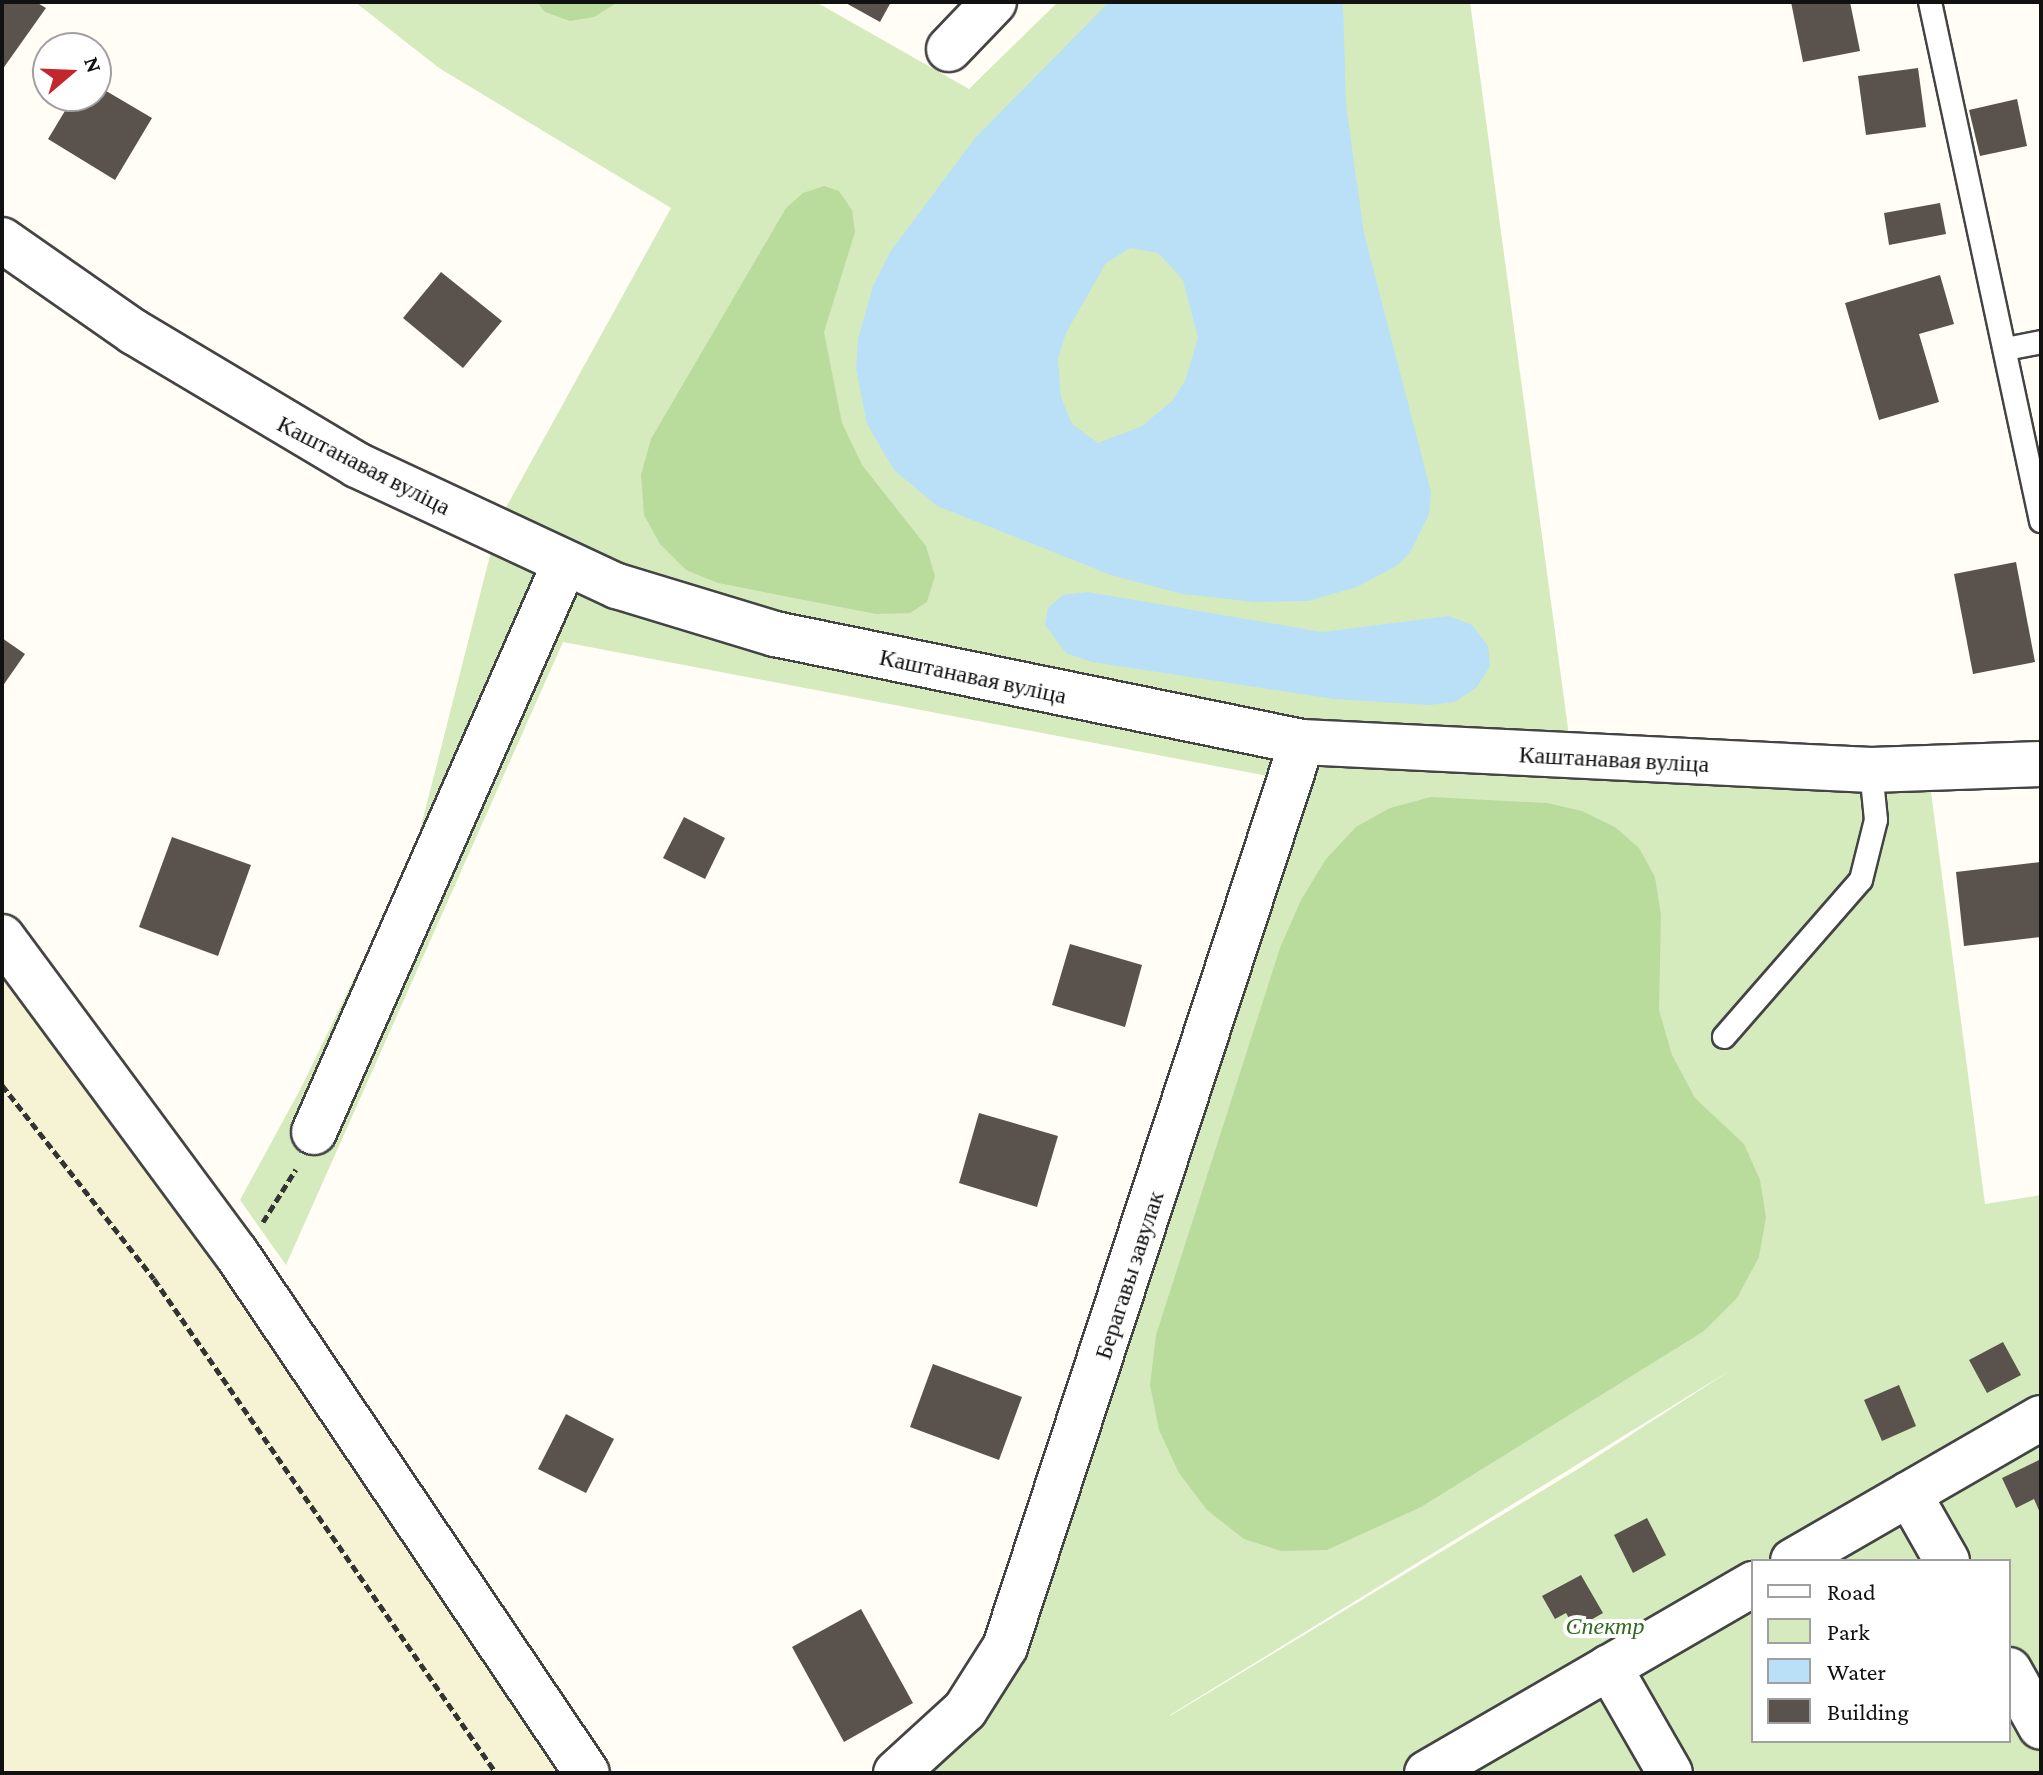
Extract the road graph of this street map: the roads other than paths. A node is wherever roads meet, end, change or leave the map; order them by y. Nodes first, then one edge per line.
1 (994, 2) edge
2 (1930, 2) edge
3 (949, 49) dead end
4 (2, 240) edge
5 (2041, 342) edge
6 (2006, 349) junction
7 (2041, 521) edge
8 (564, 565) junction
9 (1302, 742) junction
10 (2041, 764) edge
11 (1871, 770) junction
12 (2, 937) edge
13 (1724, 1037) dead end
14 (314, 1132) road end
15 (2041, 1418) edge
16 (1909, 1494) junction
17 (1796, 1559) edge
18 (1946, 1559) edge
19 (1751, 1585) edge
20 (1609, 1667) junction
21 (2011, 1674) edge
22 (2041, 1727) edge
23 (587, 1773) edge
24 (896, 1773) edge
25 (1427, 1773) edge
26 (1670, 1773) edge

1 - 3 street
2 - 6 lane
4 - 8 street, Каштанавая вуліца
5 - 6 lane
6 - 7 lane
8 - 9 street, Каштанавая вуліца
8 - 14 street
9 - 11 street, Каштанавая вуліца
9 - 24 street, Берагавы завулак
10 - 11 street, Каштанавая вуліца
11 - 13 lane
12 - 23 street
15 - 16 street
16 - 17 street
16 - 18 street
19 - 20 street
20 - 25 street
20 - 26 street
21 - 22 street

